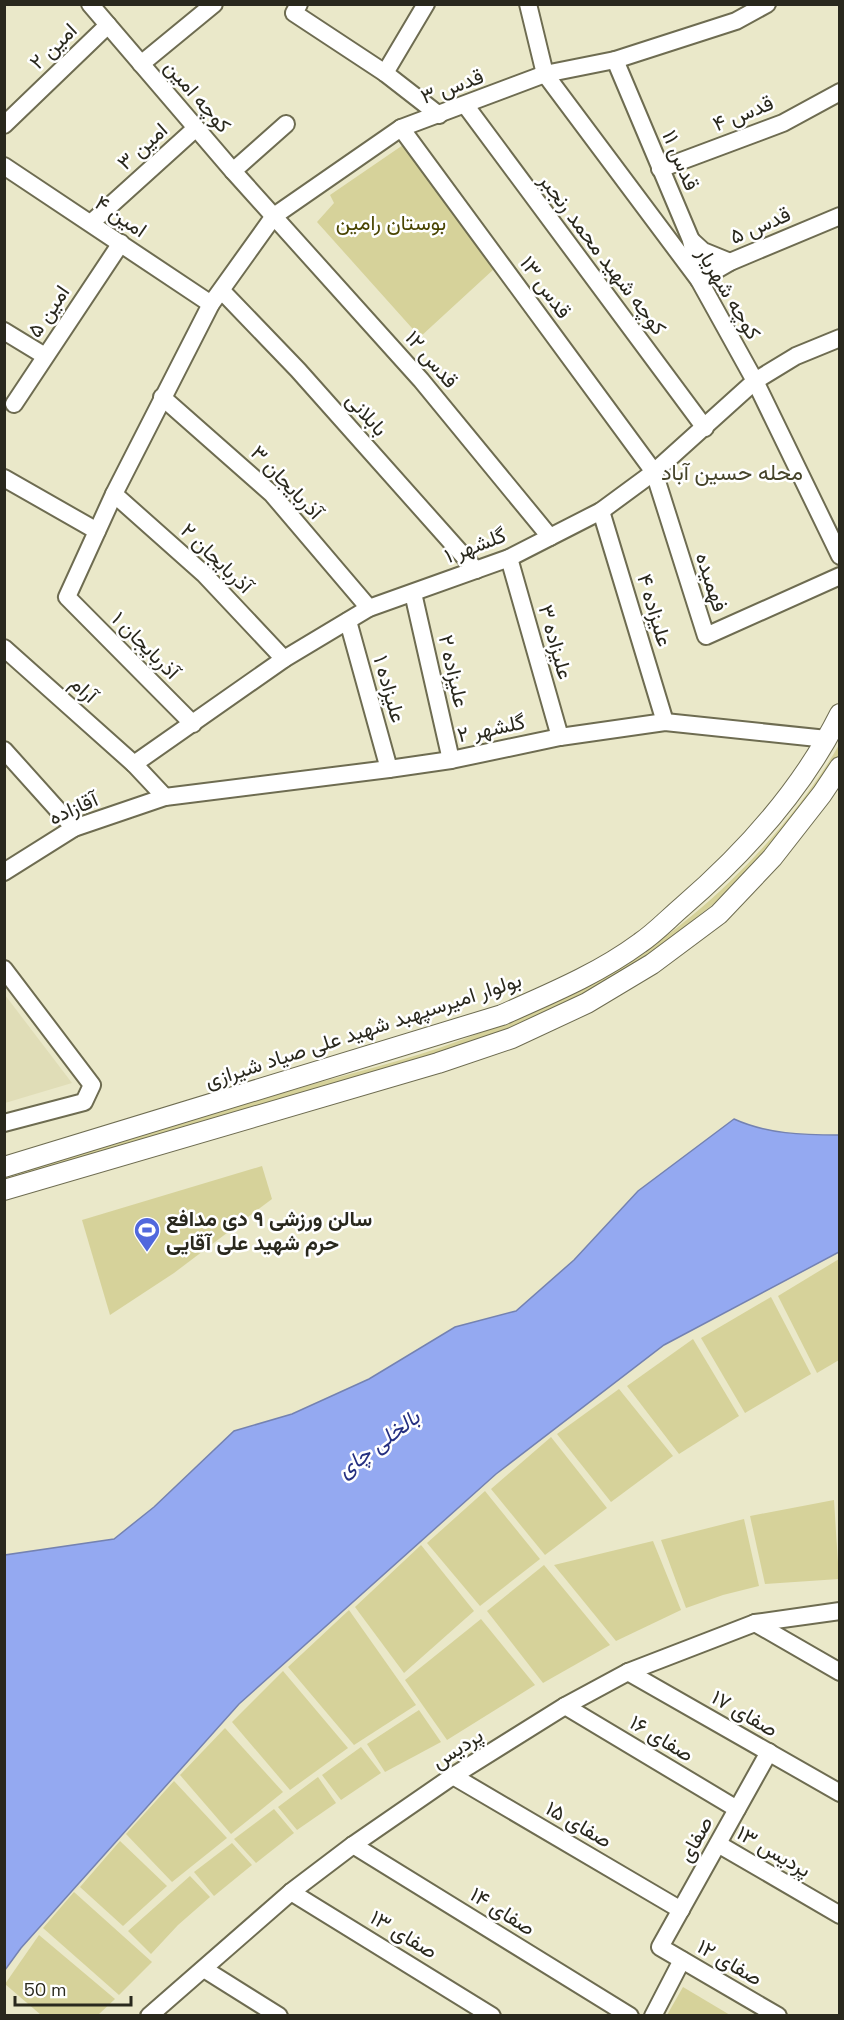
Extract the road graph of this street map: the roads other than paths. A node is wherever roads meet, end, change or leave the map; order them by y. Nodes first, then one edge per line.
1 (90, 4) edge
2 (213, 4) edge
3 (299, 4) edge
4 (426, 4) edge
5 (528, 4) edge
6 (767, 4) edge
7 (108, 25) junction
8 (615, 60) junction
9 (141, 64) junction
10 (384, 73) junction
11 (545, 74) junction
12 (840, 92) edge
13 (466, 106) junction
14 (439, 115) junction
15 (286, 124) dead end
16 (4, 125) edge
17 (196, 128) junction
18 (401, 128) junction
19 (4, 166) edge
20 (660, 169) junction
21 (233, 171) junction
22 (274, 216) junction
23 (840, 216) edge
24 (92, 222) junction
25 (691, 240) junction
26 (121, 243) junction
27 (730, 262) junction
28 (699, 280) junction
29 (216, 297) junction
30 (4, 331) edge
31 (840, 338) edge
32 (45, 356) junction
33 (755, 381) junction
34 (162, 397) junction
35 (14, 404) dead end
36 (705, 428) junction
37 (654, 471) junction
38 (4, 478) edge
39 (114, 494) junction
40 (601, 511) junction
41 (97, 531) junction
42 (550, 537) junction
43 (840, 556) edge
44 (509, 558) junction
45 (476, 570) junction
46 (840, 576) edge
47 (413, 593) junction
48 (67, 597) joint
49 (369, 608) junction
50 (348, 621) junction
51 (4, 648) edge
52 (284, 659) junction
53 (840, 714) edge
54 (665, 722) junction
55 (193, 724) junction
56 (560, 737) junction
57 (827, 739) junction
58 (4, 750) edge
59 (451, 760) junction
60 (134, 764) junction
61 (840, 767) edge
62 (389, 769) junction
63 (165, 797) junction
64 (74, 828) junction
65 (4, 872) edge
66 (4, 969) edge
67 (4, 1123) edge
68 (4, 1167) edge
69 (4, 1190) edge
70 (840, 1611) edge
71 (755, 1623) junction
72 (628, 1672) junction
73 (840, 1672) edge
74 (565, 1706) junction
75 (769, 1752) junction
76 (453, 1776) junction
77 (840, 1793) edge
78 (737, 1809) junction
79 (718, 1844) junction
80 (353, 1845) junction
81 (291, 1892) junction
82 (681, 1910) junction
83 (840, 1915) edge
84 (660, 1947) joint
85 (682, 1960) junction
86 (204, 1968) junction
87 (149, 2016) edge
88 (279, 2016) edge
89 (492, 2016) edge
90 (630, 2016) edge
91 (653, 2016) edge
92 (778, 2016) edge

1 - 7 street, کوچه امین
2 - 9 street
3 - 10 street
4 - 10 street
5 - 11 street
6 - 8 street, قدس ۳
7 - 9 street, کوچه امین
7 - 16 street, امین ۲
8 - 11 street, قدس ۳
8 - 20 street, قدس ۱۱
9 - 17 street, کوچه امین
10 - 14 street
11 - 13 street, قدس ۳
11 - 28 street, کوچه شهریار
12 - 20 street, قدس ۴
13 - 14 street, قدس ۳
13 - 36 street, کوچه شهید محمد رنجبر
14 - 18 street, قدس ۳
15 - 21 street
17 - 21 street, کوچه امین
17 - 24 street, امین ۳
18 - 22 street, قدس ۳
18 - 37 street, قدس ۱۳
19 - 24 street, امین ۴
20 - 25 street, قدس ۱۱
21 - 22 street, کوچه امین
22 - 29 street, قدس ۳
22 - 42 street, قدس ۱۲
23 - 27 street, قدس ۵
24 - 26 street, امین ۴
25 - 27 street
25 - 28 street, قدس ۱۱
26 - 29 street, امین ۴
26 - 32 street, امین ۵
27 - 28 street, قدس ۵
28 - 33 street, کوچه شهریار
29 - 34 street, قدس ۳
29 - 45 street, بابلانی
30 - 32 street
31 - 33 street, گلشهر ۱
32 - 35 street, امین ۵
33 - 36 street, گلشهر ۱
33 - 43 street, کوچه شهریار
34 - 39 street, قدس ۳
34 - 49 street, آذربایجان ۳
36 - 37 street, گلشهر ۱
37 - 40 street, گلشهر ۱
37 - 46 street, فهمیده
38 - 41 street
39 - 41 street, قدس ۳
39 - 52 street, آذربایجان ۲
40 - 42 street, گلشهر ۱
40 - 54 street, علیزاده ۴
41 - 48 street, قدس ۳
42 - 44 street, گلشهر ۱
44 - 45 street, گلشهر ۱
44 - 56 street, علیزاده ۳
45 - 47 street, گلشهر ۱
47 - 49 street, گلشهر ۱
47 - 59 street, علیزاده ۲
48 - 55 street, آذربایجان ۱
49 - 50 street, گلشهر ۱
50 - 52 street, گلشهر ۱
50 - 62 street, علیزاده ۱
51 - 60 street, آرام
52 - 55 street, گلشهر ۱
53 - 57 main road, بولوار امیرسپهبد شهید علی صیاد شیرازی
54 - 56 street, گلشهر ۲
54 - 57 street, گلشهر ۲
55 - 60 street, گلشهر ۱
56 - 59 street, گلشهر ۲
57 - 68 main road, بولوار امیرسپهبد شهید علی صیاد شیرازی
58 - 64 street
59 - 62 street, گلشهر ۲
60 - 63 street, آرام
61 - 69 main road
62 - 63 street, گلشهر ۲
63 - 64 street, آقازاده
64 - 65 street, آقازاده
66 - 67 street
70 - 71 street, پردیس
71 - 72 street, پردیس
71 - 73 street
72 - 74 street, پردیس
72 - 75 street, صفای ۱۷
74 - 76 street, پردیس
74 - 78 street, صفای ۱۶
75 - 77 street, صفای ۱۷
75 - 78 street, صفای
76 - 80 street, پردیس
76 - 82 street, صفای ۱۵
78 - 79 street, صفای
79 - 82 street, صفای
79 - 83 street, پردیس ۱۳
80 - 81 street, پردیس
80 - 90 street, صفای ۱۴
81 - 86 street, پردیس
81 - 89 street, صفای ۱۳
82 - 84 street, صفای
84 - 85 street, صفای ۱۲
85 - 91 street
85 - 92 street, صفای ۱۲
86 - 87 street, پردیس
86 - 88 street

